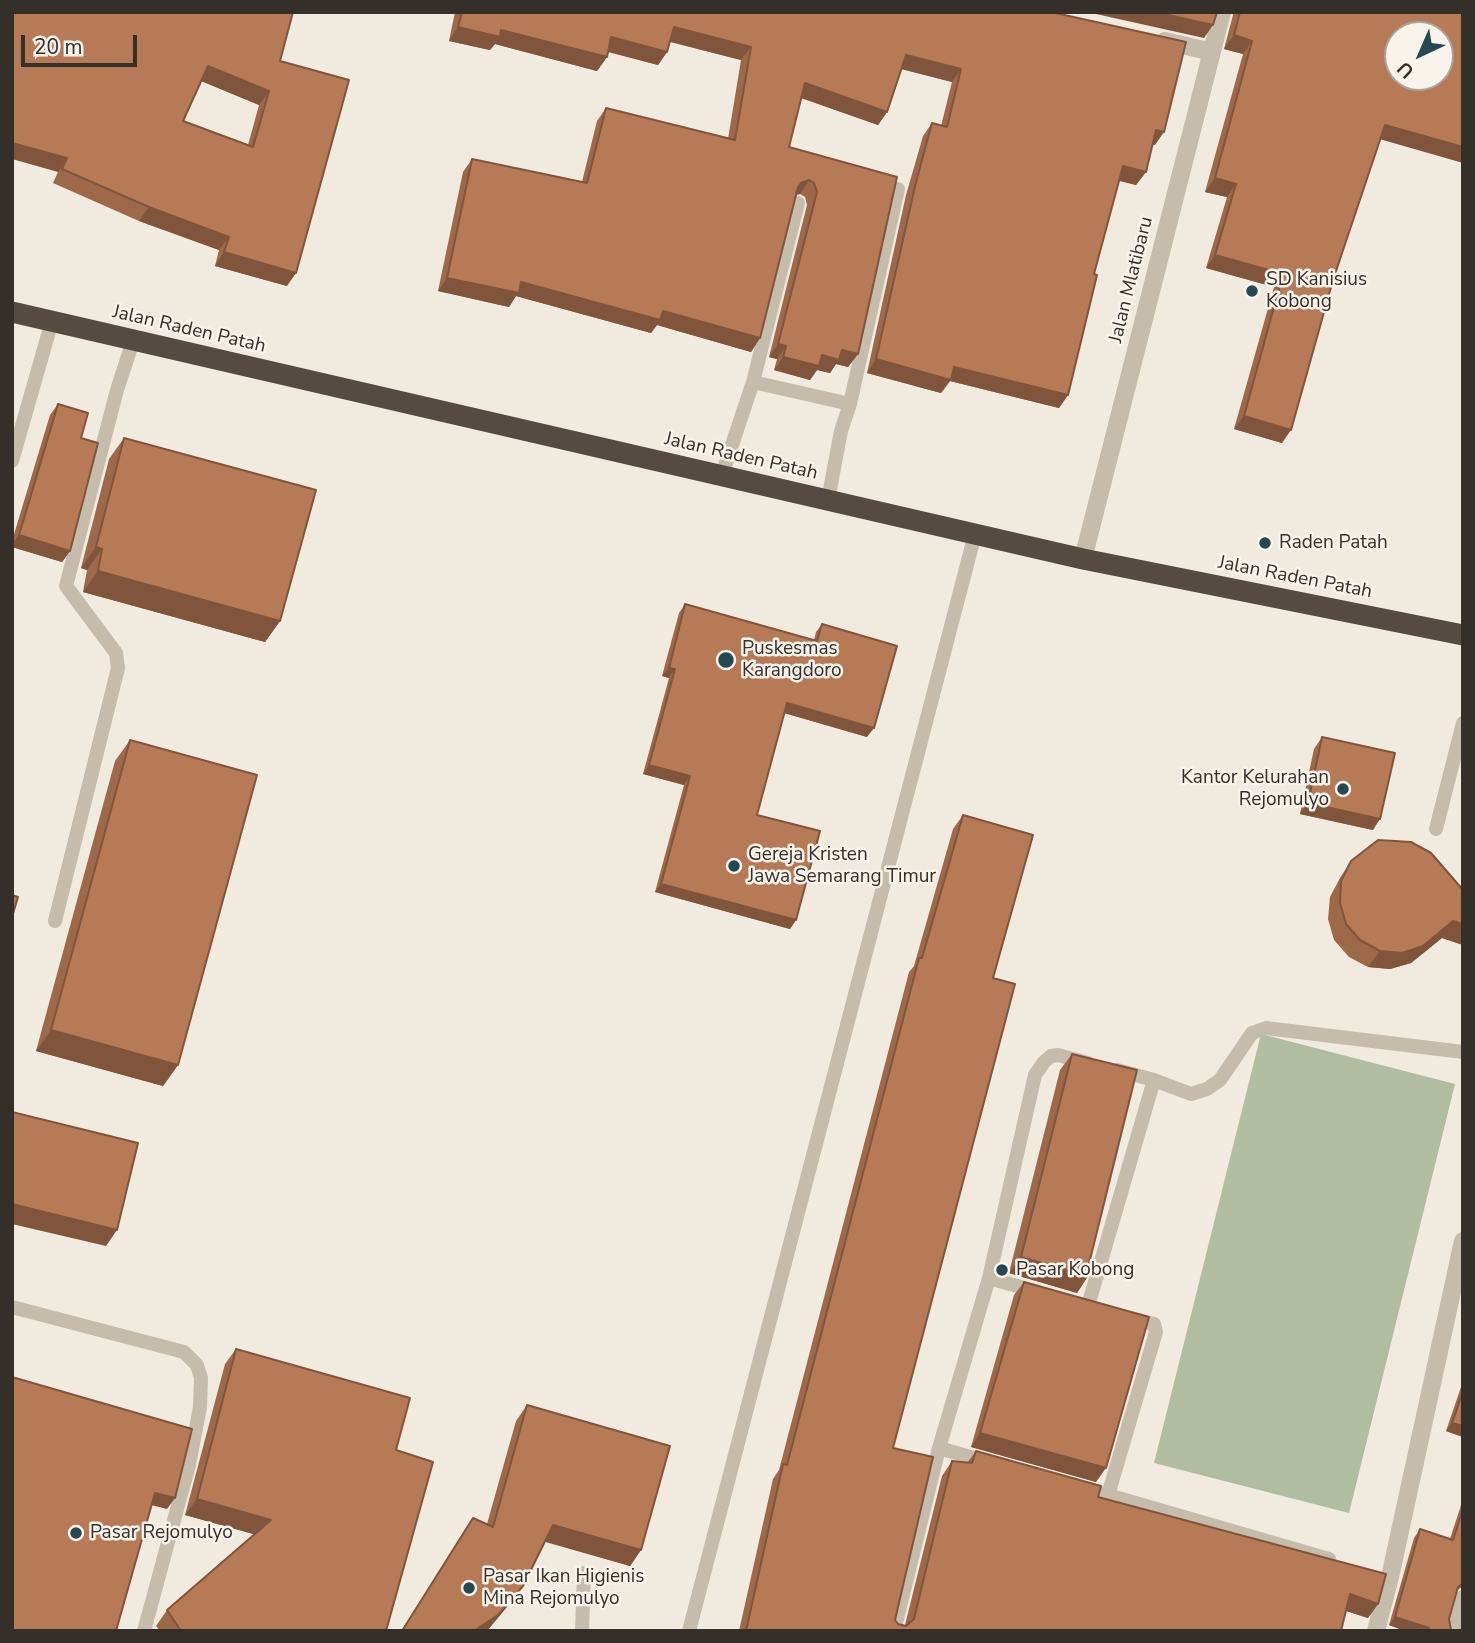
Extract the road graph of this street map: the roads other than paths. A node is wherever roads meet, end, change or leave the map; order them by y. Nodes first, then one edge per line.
1 (1222, 12) edge
2 (1149, 37) edge
3 (1212, 52) junction
4 (898, 190) edge
5 (798, 203) edge
6 (12, 312) edge
7 (52, 321) junction
8 (133, 341) junction
9 (753, 382) junction
10 (849, 404) junction
11 (12, 461) edge
12 (722, 475) junction
13 (828, 500) junction
14 (975, 534) junction
15 (1083, 559) junction
16 (1463, 635) edge
17 (1463, 723) edge
18 (1436, 829) dead end
19 (55, 920) dead end
20 (1463, 1052) edge
21 (1154, 1080) junction
22 (1463, 1241) edge
23 (989, 1278) junction
24 (12, 1307) edge
25 (1102, 1310) junction
26 (939, 1448) junction
27 (1004, 1466) edge
28 (1069, 1485) edge
29 (1108, 1496) junction
30 (1350, 1565) edge
31 (584, 1573) dead end
32 (1463, 1599) edge
33 (144, 1631) edge
34 (582, 1631) edge
35 (689, 1631) edge
36 (894, 1631) edge
37 (1376, 1631) edge
38 (1454, 1631) edge

1 - 3 street, Jalan Mlatibaru
2 - 3 street
3 - 15 street, Jalan Mlatibaru
4 - 10 lane
5 - 9 lane
6 - 7 highway, Jalan Raden Patah
7 - 8 highway, Jalan Raden Patah
7 - 11 lane
8 - 12 highway, Jalan Raden Patah
8 - 19 lane
9 - 10 lane
9 - 12 lane
10 - 13 lane
12 - 13 highway, Jalan Raden Patah
13 - 14 highway, Jalan Raden Patah
14 - 15 highway, Jalan Raden Patah
14 - 35 lane
15 - 16 highway, Jalan Raden Patah
17 - 18 lane
20 - 21 lane
21 - 23 lane
21 - 25 lane
22 - 37 street
23 - 25 lane
23 - 26 lane
24 - 33 lane
25 - 29 lane
26 - 27 lane
26 - 36 lane
28 - 29 lane
29 - 30 lane
31 - 34 lane
32 - 38 street

